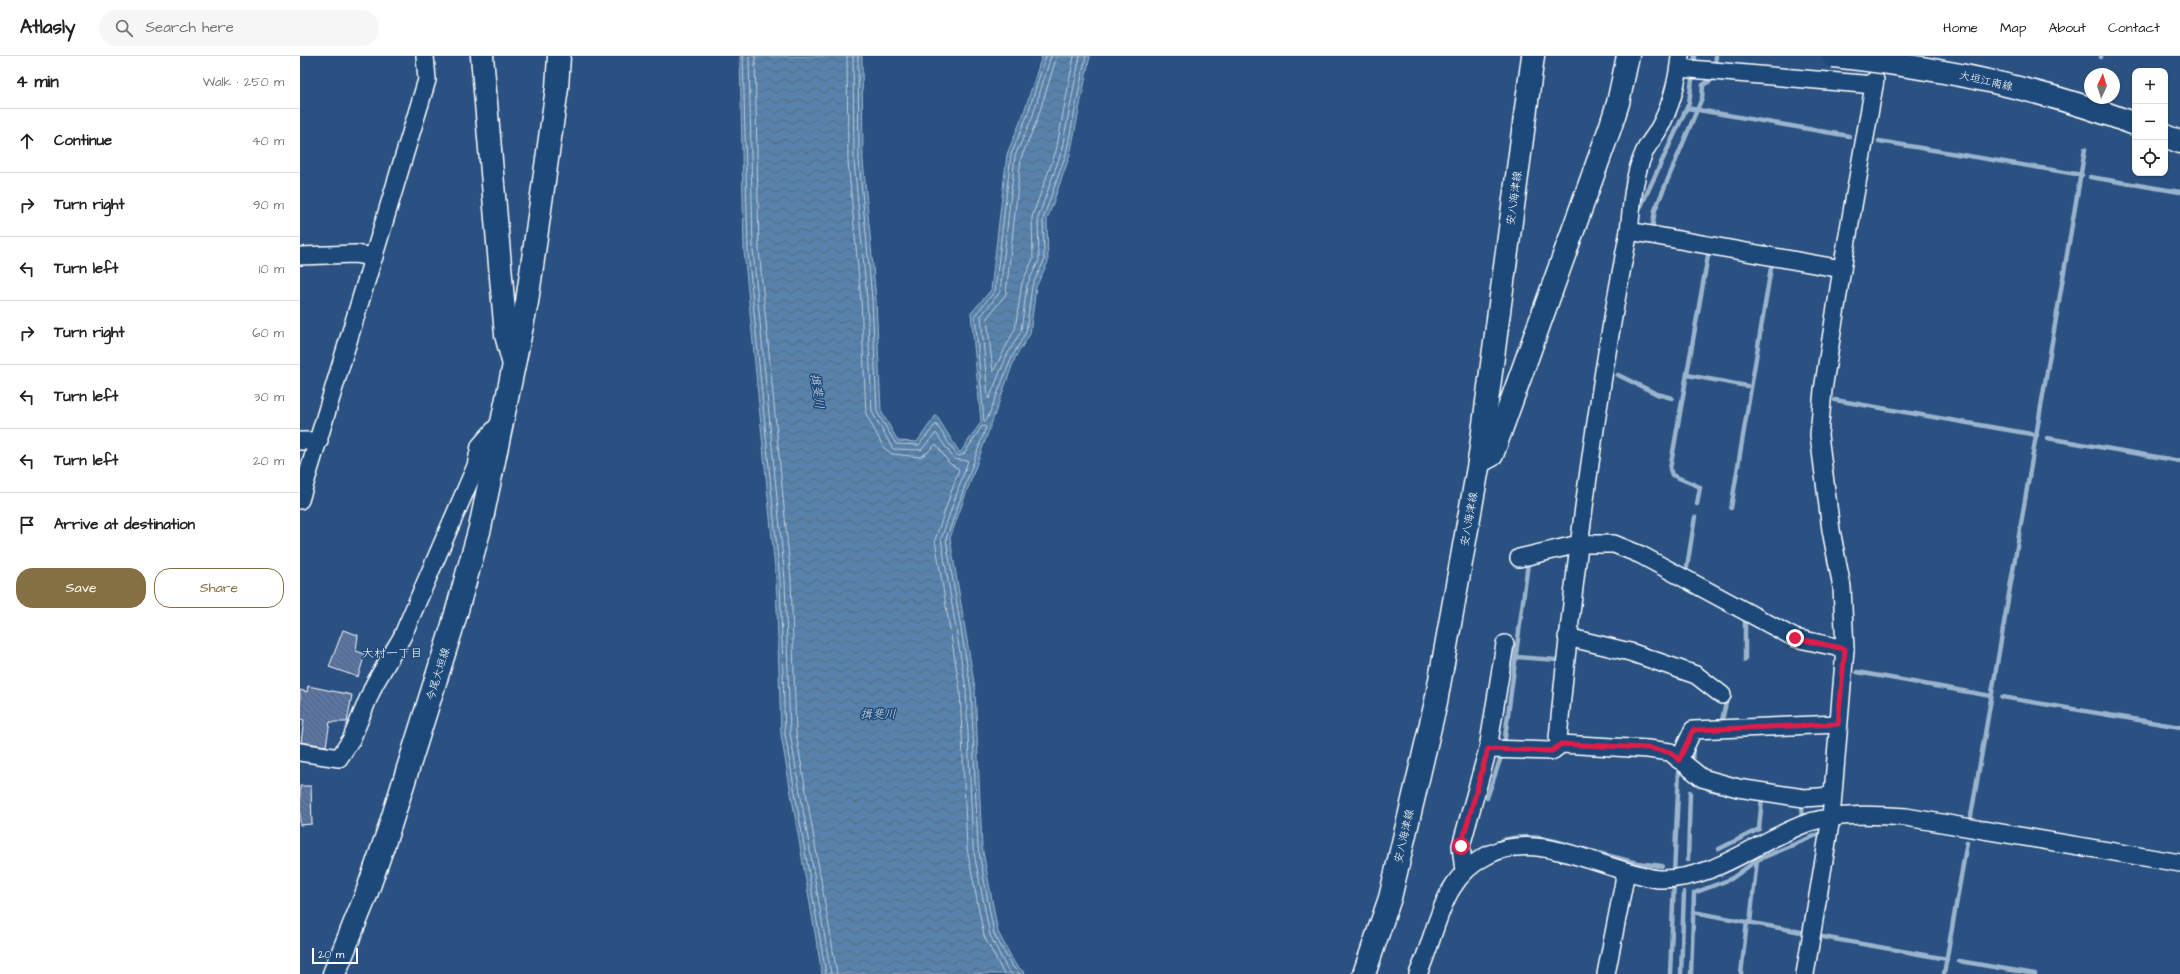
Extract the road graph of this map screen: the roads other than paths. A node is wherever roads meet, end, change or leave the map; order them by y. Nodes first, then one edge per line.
1 (425, 56) edge
2 (482, 56) edge
3 (559, 56) edge
4 (1533, 56) edge
5 (1628, 56) edge
6 (1834, 56) edge
7 (1679, 62) edge
8 (2132, 123) edge
9 (2168, 137) edge
10 (2180, 142) edge
11 (1628, 231) junction
12 (300, 256) edge
13 (374, 257) junction
14 (1842, 269) junction
15 (514, 366) junction
16 (503, 420) junction
17 (300, 441) edge
18 (319, 441) junction
19 (1479, 462) junction
20 (300, 500) edge
21 (1579, 544) junction
22 (1518, 558) dead end
23 (1567, 637) junction
24 (1504, 644) dead end
25 (1845, 649) junction
26 (1722, 695) dead end
27 (1838, 724) junction
28 (1561, 744) junction
29 (1488, 749) junction
30 (300, 752) edge
31 (1679, 760) junction
32 (1832, 796) junction
33 (1831, 818) junction
34 (2180, 863) edge
35 (1464, 870) junction
36 (1626, 872) junction
37 (334, 974) edge
38 (1364, 974) edge
39 (1418, 974) edge
40 (1606, 974) edge
41 (1805, 974) edge

1 - 13 street
2 - 15 main road
3 - 15 main road, 今尾大垣線
4 - 19 main road, 安八海津線
5 - 19 main road
6 - 8 main road, 大垣江南線, bridge
7 - 11 street
7 - 14 street
9 - 10 main road
11 - 14 street
11 - 21 street
12 - 13 street
13 - 18 street
14 - 25 street
15 - 16 main road, 今尾大垣線
16 - 30 street
16 - 37 main road, 今尾大垣線
17 - 18 street
18 - 20 street
19 - 38 main road, 安八海津線
21 - 22 street
21 - 23 street
21 - 25 street
23 - 26 street
23 - 28 street
24 - 29 street
25 - 27 street
27 - 31 street
27 - 32 street
28 - 29 street
28 - 31 street
29 - 35 street
31 - 32 street
32 - 33 street
33 - 34 street
33 - 36 street
33 - 41 street
35 - 36 street
35 - 39 street
36 - 40 street

